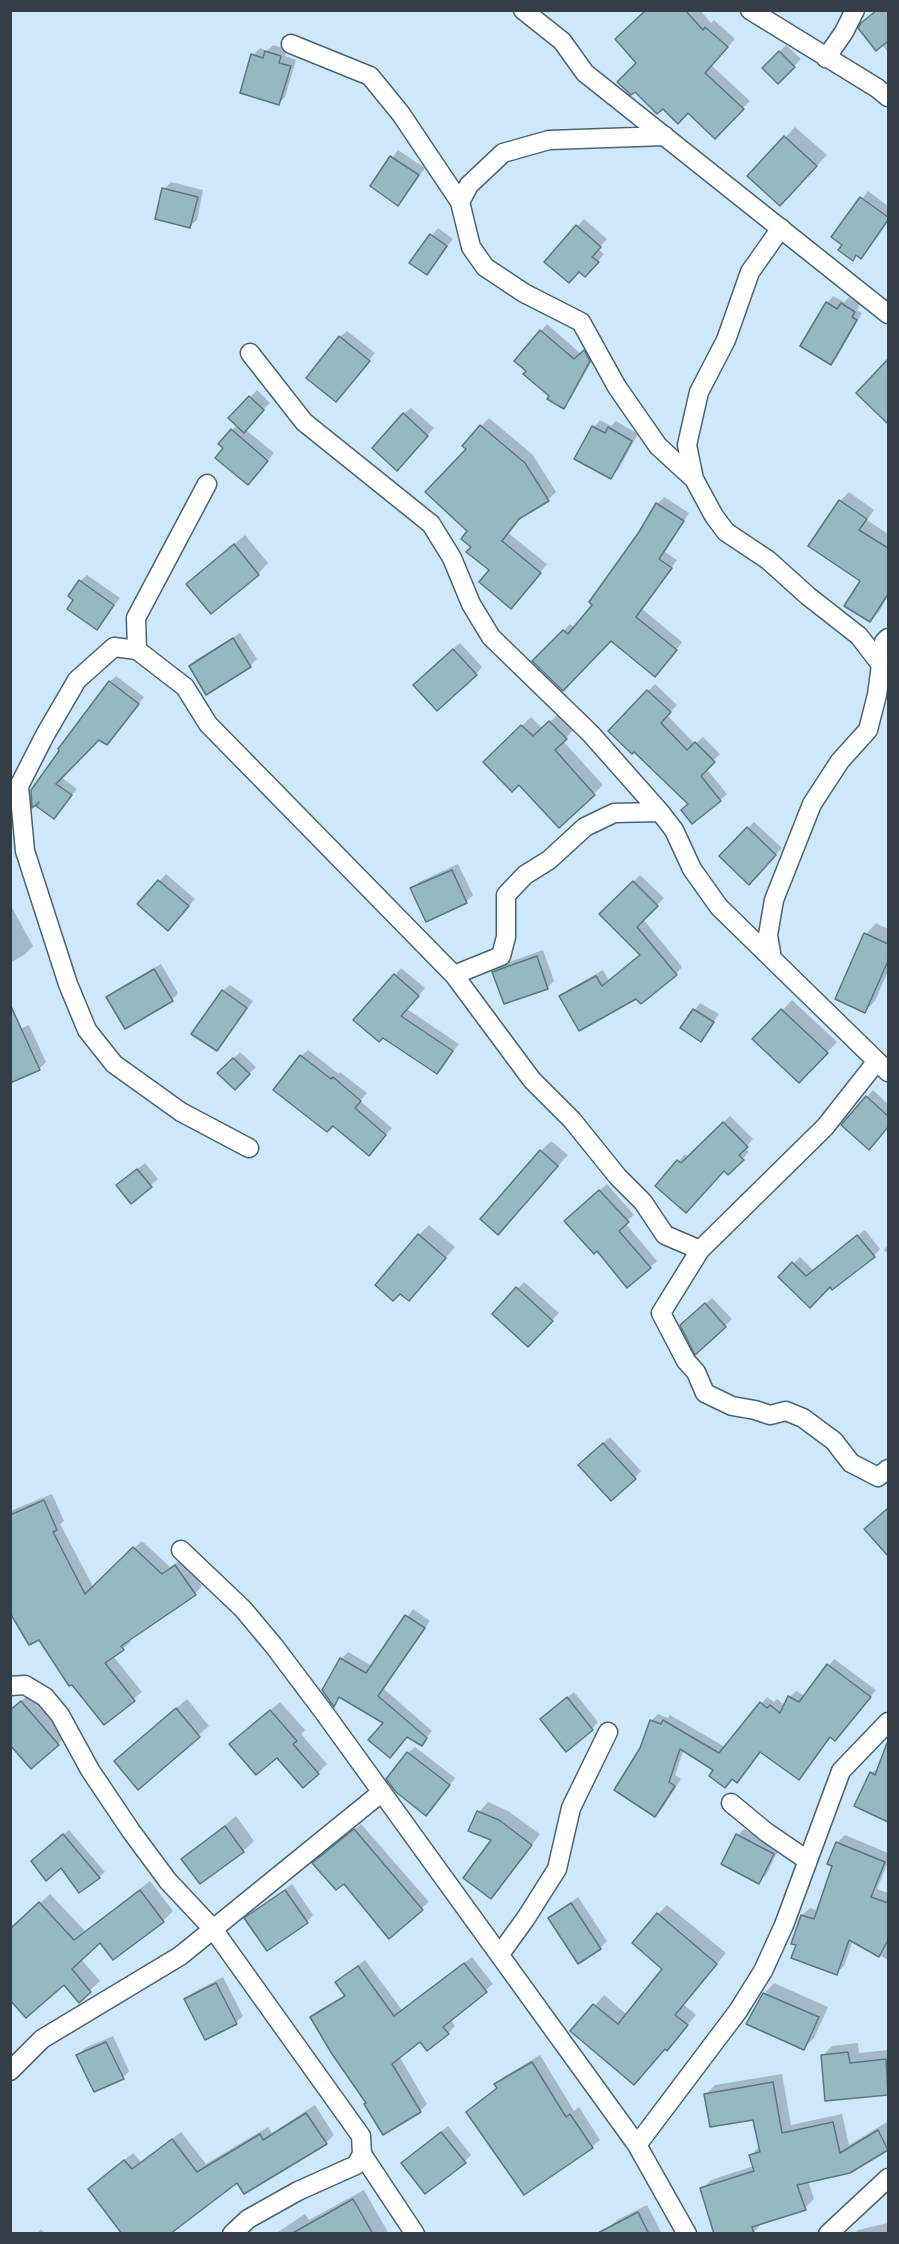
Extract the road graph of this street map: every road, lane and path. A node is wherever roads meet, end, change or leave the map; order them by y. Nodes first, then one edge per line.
1 (523, 10) edge
2 (750, 10) edge
3 (855, 10) edge
4 (291, 44) dead end
5 (826, 58) junction
6 (888, 97) edge
7 (665, 136) junction
8 (460, 202) junction
9 (781, 228) junction
10 (888, 314) edge
11 (250, 353) dead end
12 (694, 479) junction
13 (207, 484) dead end
14 (888, 638) edge
15 (137, 650) junction
16 (884, 668) edge
17 (660, 812) junction
18 (772, 959) junction
19 (454, 975) junction
20 (883, 1067) edge
21 (249, 1148) dead end
22 (700, 1251) junction
23 (888, 1469) edge
24 (181, 1550) dead end
25 (10, 1686) edge
26 (888, 1722) edge
27 (608, 1732) dead end
28 (382, 1792) junction
29 (731, 1803) dead end
30 (807, 1860) junction
31 (213, 1929) junction
32 (500, 1954) junction
33 (10, 2070) edge
34 (637, 2145) junction
35 (362, 2154) junction
36 (888, 2178) edge
37 (232, 2234) edge
38 (415, 2234) edge
39 (687, 2234) edge
40 (828, 2234) edge

1 - 7 street
2 - 5 street
3 - 5 street
4 - 8 street
5 - 6 street
7 - 8 street
7 - 9 street
8 - 12 street
9 - 10 street
9 - 12 street
11 - 17 street
12 - 16 street
13 - 15 street
14 - 16 street
15 - 19 street
15 - 21 street
16 - 18 street
17 - 18 street
17 - 19 street
18 - 20 street
19 - 22 street
20 - 22 street
22 - 23 street
24 - 28 street
25 - 31 street
26 - 30 street
27 - 32 street
28 - 31 street
28 - 32 street
29 - 30 street
30 - 34 street
31 - 33 street
31 - 35 street
32 - 34 street
34 - 39 street
35 - 37 street
35 - 38 street
36 - 40 street

